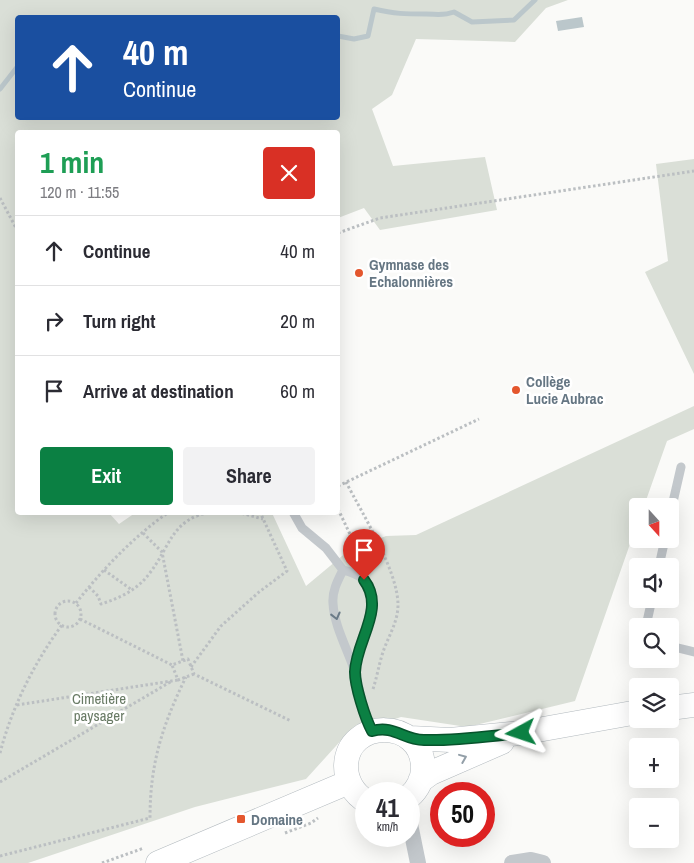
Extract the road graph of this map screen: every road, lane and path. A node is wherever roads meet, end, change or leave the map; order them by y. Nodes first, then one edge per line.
1 (694, 171) edge
2 (0, 198) edge
3 (15, 226) edge
4 (340, 232) edge
5 (480, 419) dead end
6 (681, 467) dead end
7 (346, 482) junction
8 (340, 485) edge
9 (674, 498) edge
10 (340, 513) edge
11 (165, 515) edge
12 (204, 515) edge
13 (248, 515) edge
14 (261, 515) edge
15 (295, 515) edge
16 (198, 517) joint
17 (263, 519) junction
18 (143, 533) junction
19 (162, 552) junction
20 (360, 554) dead end
21 (104, 570) junction
22 (343, 570) junction
23 (89, 587) junction
24 (132, 590) junction
25 (76, 603) junction
26 (80, 619) junction
27 (62, 625) junction
28 (679, 648) edge
29 (694, 652) edge
30 (183, 661) junction
31 (172, 665) junction
32 (191, 667) junction
33 (355, 673) junction
34 (194, 674) junction
35 (186, 677) junction
36 (178, 680) junction
37 (172, 681) junction
38 (363, 704) junction
39 (17, 705) junction
40 (694, 705) edge
41 (679, 707) edge
42 (629, 714) edge
43 (291, 721) dead end
44 (372, 731) junction
45 (521, 733) junction
46 (410, 738) junction
47 (0, 753) edge
48 (0, 782) edge
49 (349, 782) junction
50 (418, 782) edge
51 (420, 784) edge
52 (355, 792) edge
53 (415, 847) edge
54 (0, 856) edge
55 (158, 863) edge
56 (418, 863) edge
57 (512, 863) edge
58 (543, 863) edge

1 - 4 path
2 - 3 path
5 - 7 path
6 - 9 lane
7 - 8 path
7 - 38 path
10 - 20 path
11 - 18 path
12 - 16 path
13 - 17 path
14 - 17 path
15 - 22 lane
16 - 19 path
17 - 32 path
18 - 19 path
18 - 21 path
19 - 24 path
19 - 30 path
21 - 23 path
21 - 24 path
22 -> 33 lane
22 - 33 lane
23 - 24 path
23 - 25 path
25 - 26 path
25 - 27 path
26 - 27 path
26 - 31 path
27 - 39 path
28 - 29 lane
30 - 31 path
30 - 32 path
31 - 36 path
32 - 34 path
33 - 38 lane
34 - 35 path
34 - 43 path
35 - 36 path
35 - 54 path
36 - 37 path
37 - 39 path
37 - 48 path
38 - 44 lane
39 - 47 path
40 - 41 main road
42 - 45 main road
44 - 46 main road
44 - 49 main road
45 - 46 main road
51 -> 45 main road
46 - 50 main road
49 - 52 main road
49 - 55 main road
53 - 56 street
57 - 58 street

